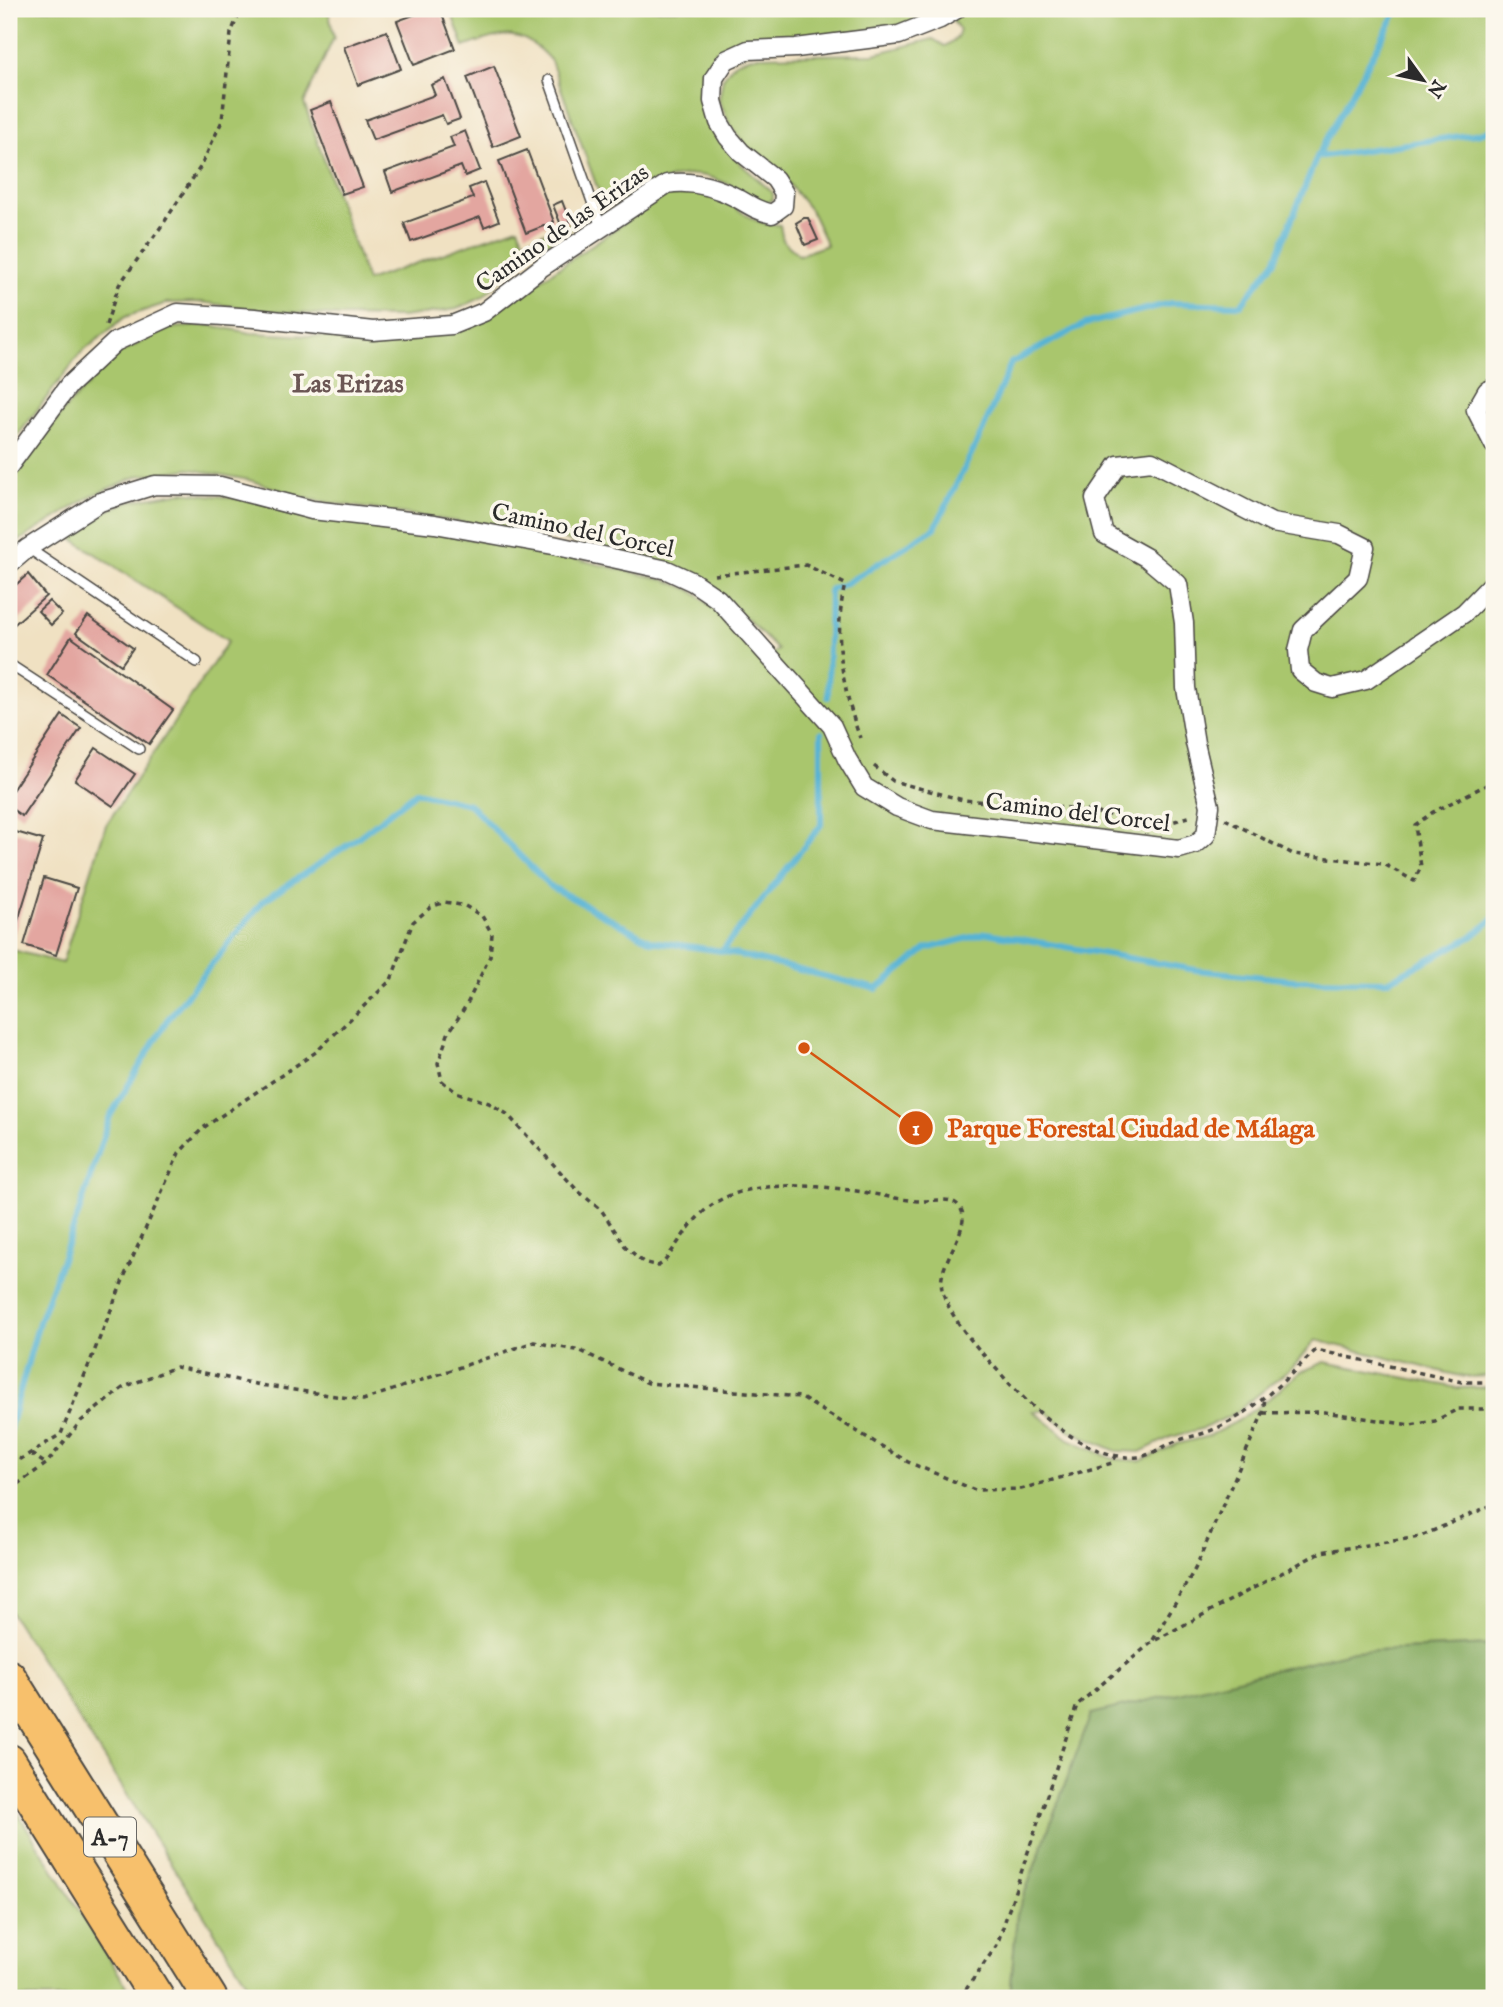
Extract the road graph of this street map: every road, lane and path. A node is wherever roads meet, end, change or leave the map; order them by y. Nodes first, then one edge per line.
1 (241, 9) edge
2 (957, 9) edge
3 (549, 80) dead end
4 (601, 227) junction
5 (94, 361) junction
6 (1494, 388) edge
7 (1494, 445) edge
8 (9, 466) edge
9 (28, 548) junction
10 (9, 564) edge
11 (693, 582) junction
12 (1494, 582) edge
13 (197, 662) dead end
14 (9, 664) edge
15 (139, 749) dead end
16 (864, 749) dead end
17 (867, 760) dead end
18 (1494, 781) edge
19 (1210, 811) junction
20 (1494, 1382) edge
21 (1265, 1397) junction
22 (1494, 1406) edge
23 (1263, 1413) junction
24 (31, 1454) junction
25 (9, 1456) edge
26 (1116, 1456) junction
27 (46, 1464) junction
28 (9, 1490) edge
29 (1494, 1504) edge
30 (1152, 1642) junction
31 (9, 1676) edge
32 (9, 1761) edge
33 (1494, 1917) edge
34 (1491, 1928) dead end
35 (157, 1998) edge
36 (210, 1998) edge
37 (960, 1998) edge

1 - 5 path
2 - 4 street, Camino de las Erizas
3 - 4 lane
4 - 5 street, Camino de las Erizas
5 - 8 street, Camino de las Erizas
6 - 7 street
9 - 10 street, Camino del Corcel
9 - 11 street, Camino del Corcel
9 - 13 lane
11 - 16 path
11 - 19 street, Camino del Corcel
12 - 19 street
14 - 15 lane
17 - 19 path
18 - 19 path
20 - 21 path
21 - 23 path
21 - 26 path
22 - 23 path
23 - 30 path
24 - 25 path
24 - 26 path
24 - 27 path
26 - 27 path
27 - 28 path
29 - 30 path
30 - 37 path
31 - 36 highway, A-7
32 - 35 highway, A-7
33 - 34 path

